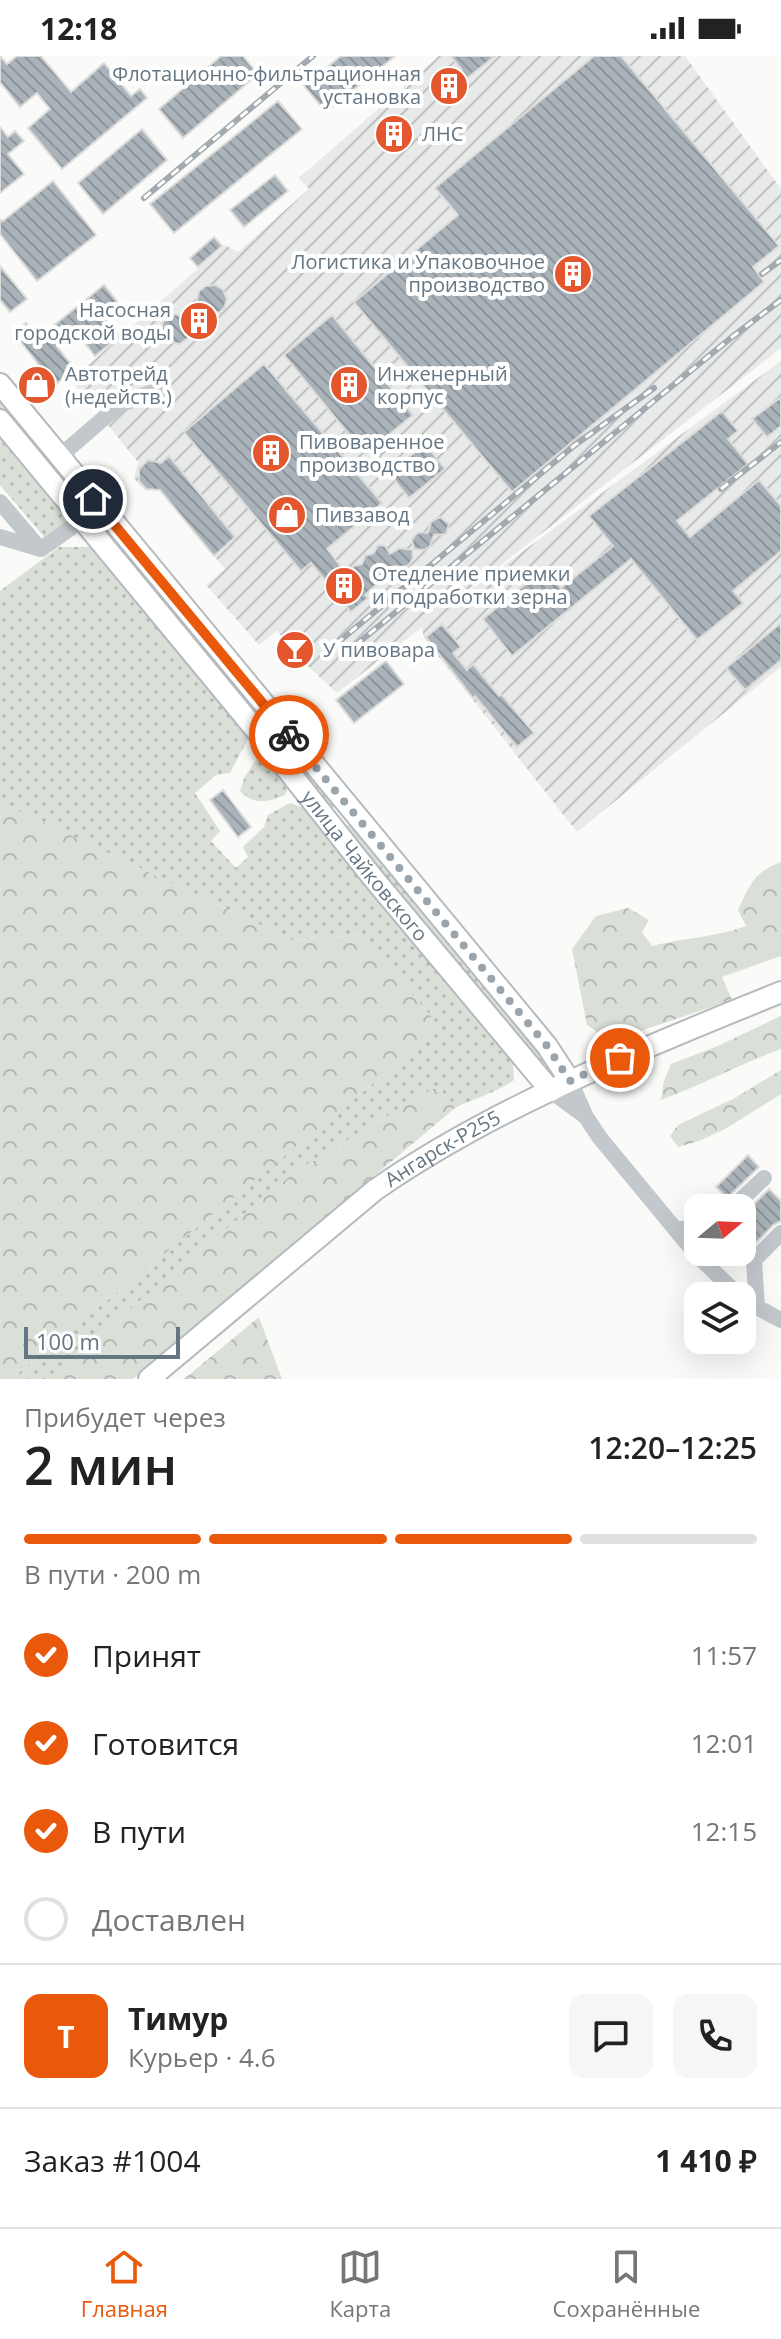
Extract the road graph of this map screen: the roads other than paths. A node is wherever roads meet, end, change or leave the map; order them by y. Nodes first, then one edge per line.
1 (0, 384) edge
2 (163, 388) dead end
3 (0, 420) edge
4 (59, 457) junction
5 (0, 502) edge
6 (82, 520) junction
7 (0, 537) edge
8 (41, 549) junction
9 (351, 810) junction
10 (332, 826) junction
11 (781, 992) edge
12 (570, 1081) junction
13 (551, 1091) junction
14 (586, 1117) junction
15 (764, 1178) dead end
16 (747, 1194) edge
17 (684, 1229) edge
18 (676, 1230) junction
19 (781, 1233) edge
20 (756, 1249) edge
21 (750, 1266) edge
22 (725, 1282) edge
23 (757, 1308) joint
24 (781, 1320) edge
25 (149, 1379) edge

1 - 4 main road, улица Чайковского
2 - 4 street
3 - 6 main road, улица Чайковского
4 - 9 main road, улица Чайковского
5 - 8 street
6 - 8 street
6 - 10 main road, улица Чайковского
7 - 8 street
9 - 10 street
9 - 12 main road, улица Чайковского
10 - 13 main road, улица Чайковского
11 - 12 main road, Ангарск-Р255
12 - 13 main road, Ангарск-Р255
12 - 14 street, улица Чайковского
13 - 14 street, улица Чайковского
13 - 25 main road, Ангарск-Р255
14 - 18 street, улица Чайковского
15 - 16 street
17 - 18 street
18 - 22 street, улица Чайковского
19 - 20 street
21 - 23 street
23 - 24 street, улица Чайковского

